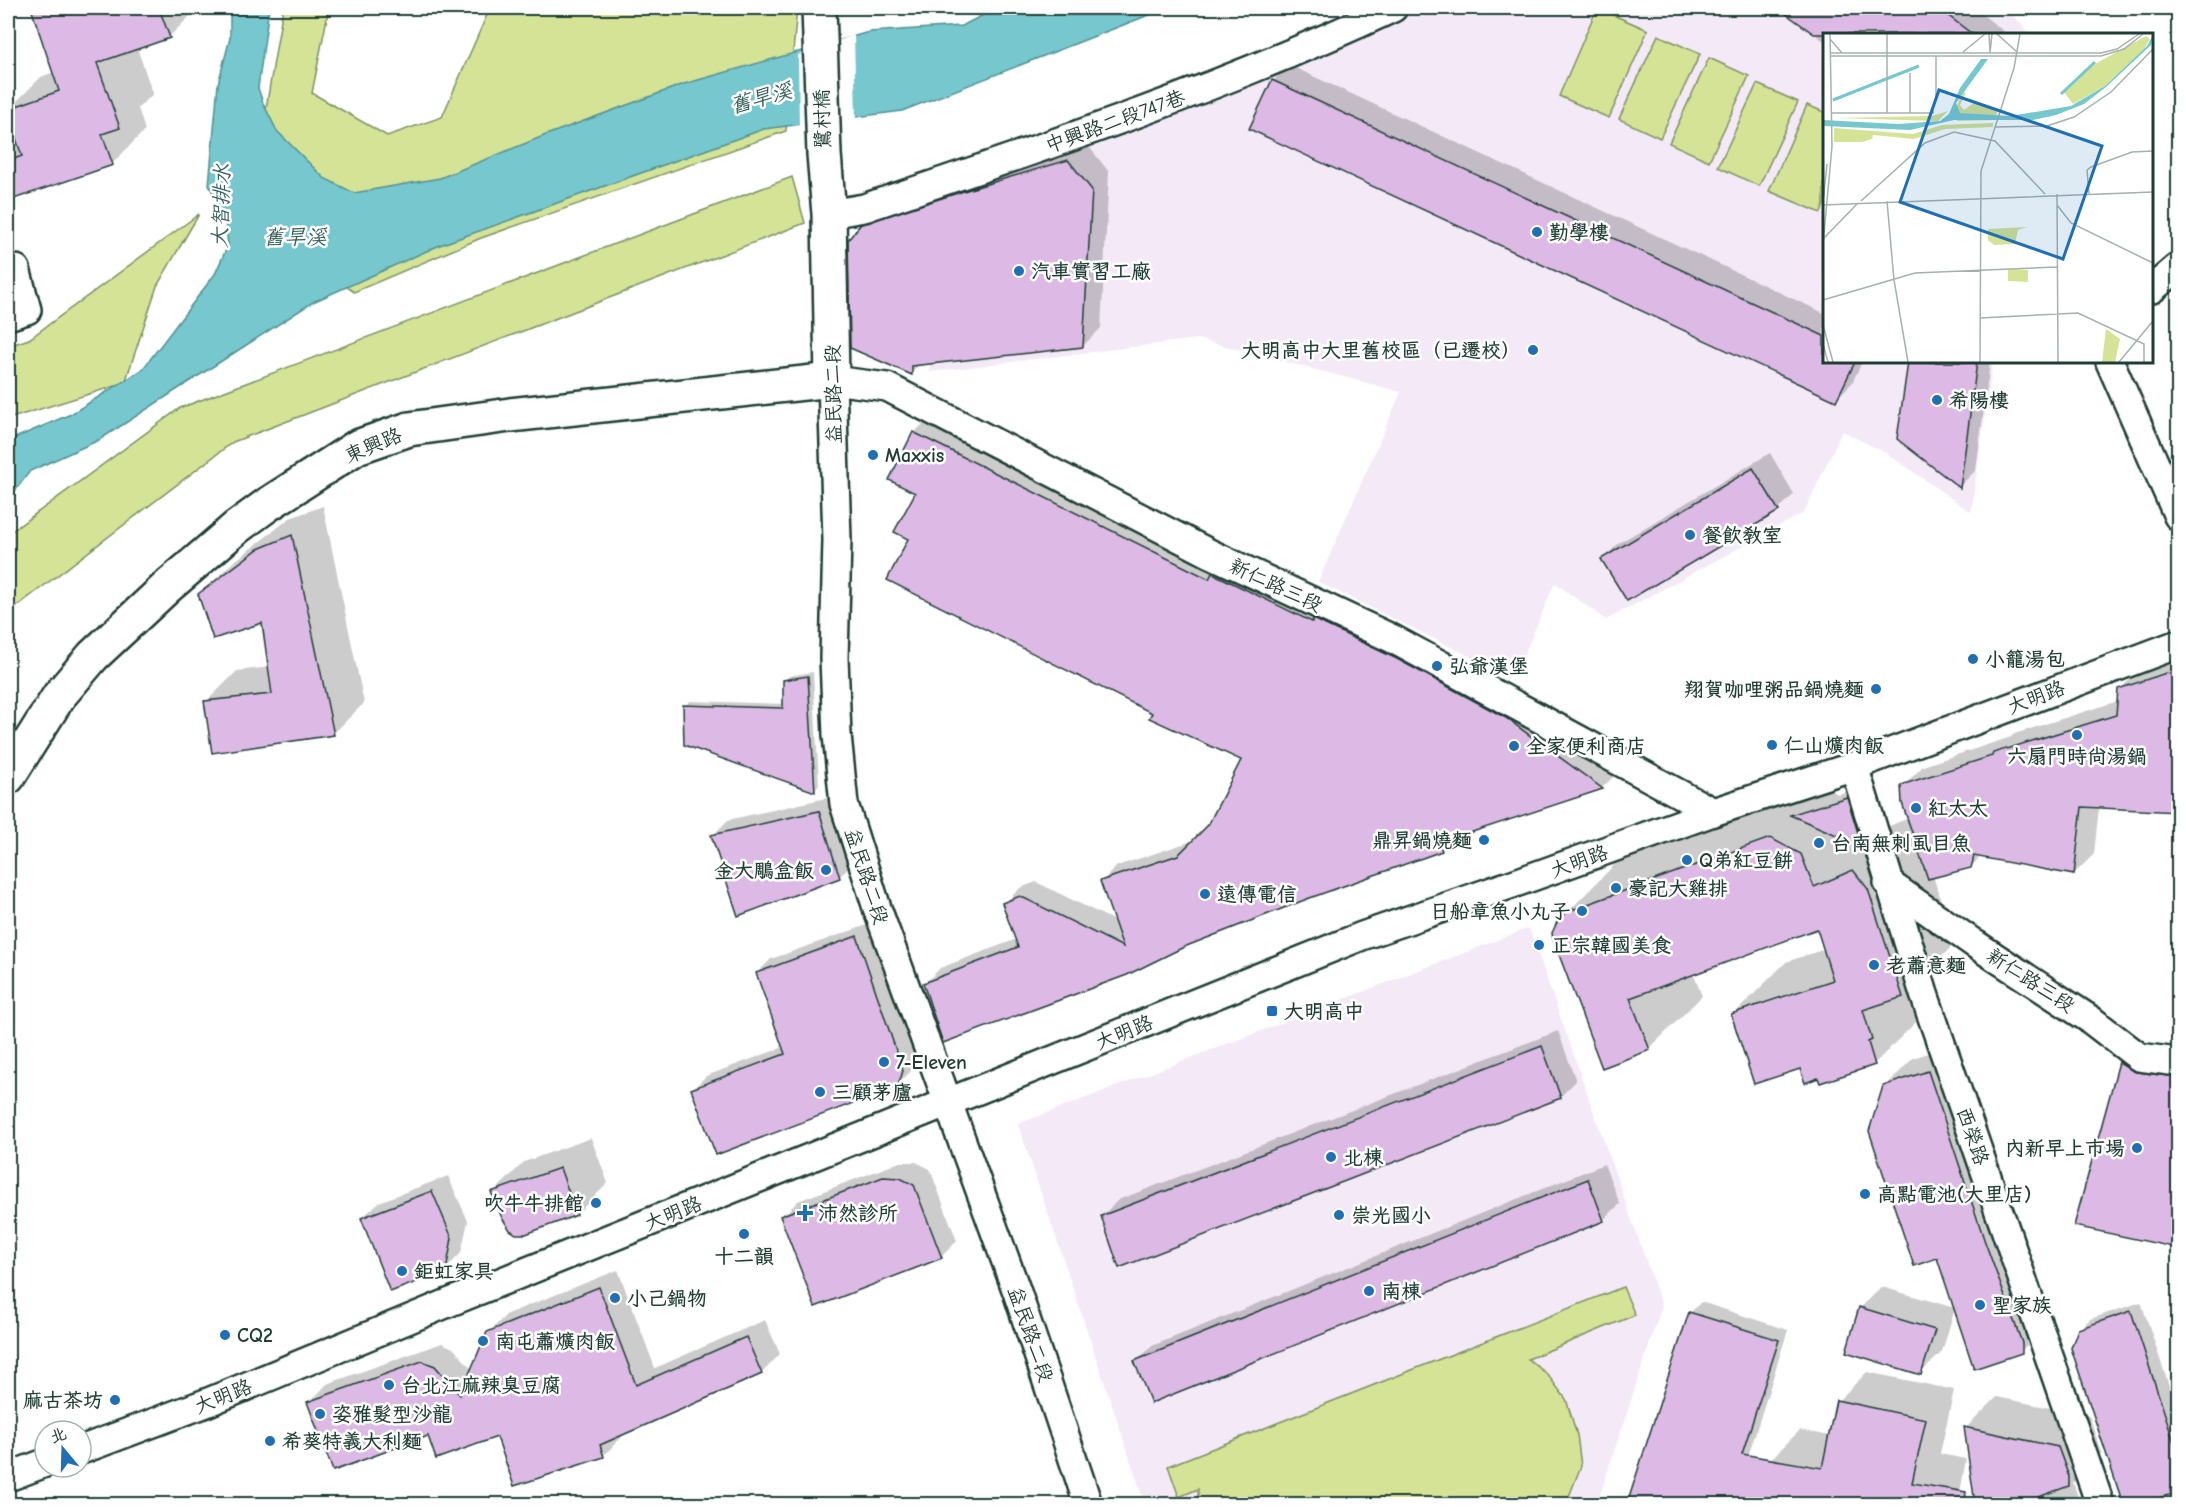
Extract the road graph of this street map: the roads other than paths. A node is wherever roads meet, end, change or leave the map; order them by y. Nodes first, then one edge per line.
1 (1393, 8) edge
2 (819, 15) edge
3 (830, 214) junction
4 (2178, 267) edge
5 (16, 269) dead end
6 (2153, 287) edge
7 (8, 316) edge
8 (2110, 363) edge
9 (832, 381) junction
10 (2178, 516) edge
11 (2178, 644) edge
12 (1854, 766) junction
13 (8, 777) edge
14 (1713, 812) junction
15 (1888, 883) junction
16 (2178, 1062) edge
17 (948, 1104) junction
18 (93, 1445) edge
19 (33, 1468) edge
20 (8, 1477) edge
21 (1088, 1504) edge
22 (2100, 1504) edge

1 - 3 street, 中興路二段747巷
2 - 3 street, 鷺村橋
3 - 9 street, 益民路二段
4 - 6 street
5 - 7 street
8 - 10 street
9 - 13 street, 東興路
9 - 14 street, 新仁路三段
9 - 17 street, 益民路二段
11 - 12 street, 大明路
12 - 14 street, 大明路
12 - 15 street, 西榮路
14 - 17 street, 大明路
15 - 16 street, 新仁路三段
15 - 22 street, 西榮路
17 - 18 street, 大明路
17 - 21 street, 益民路二段
19 - 20 street

